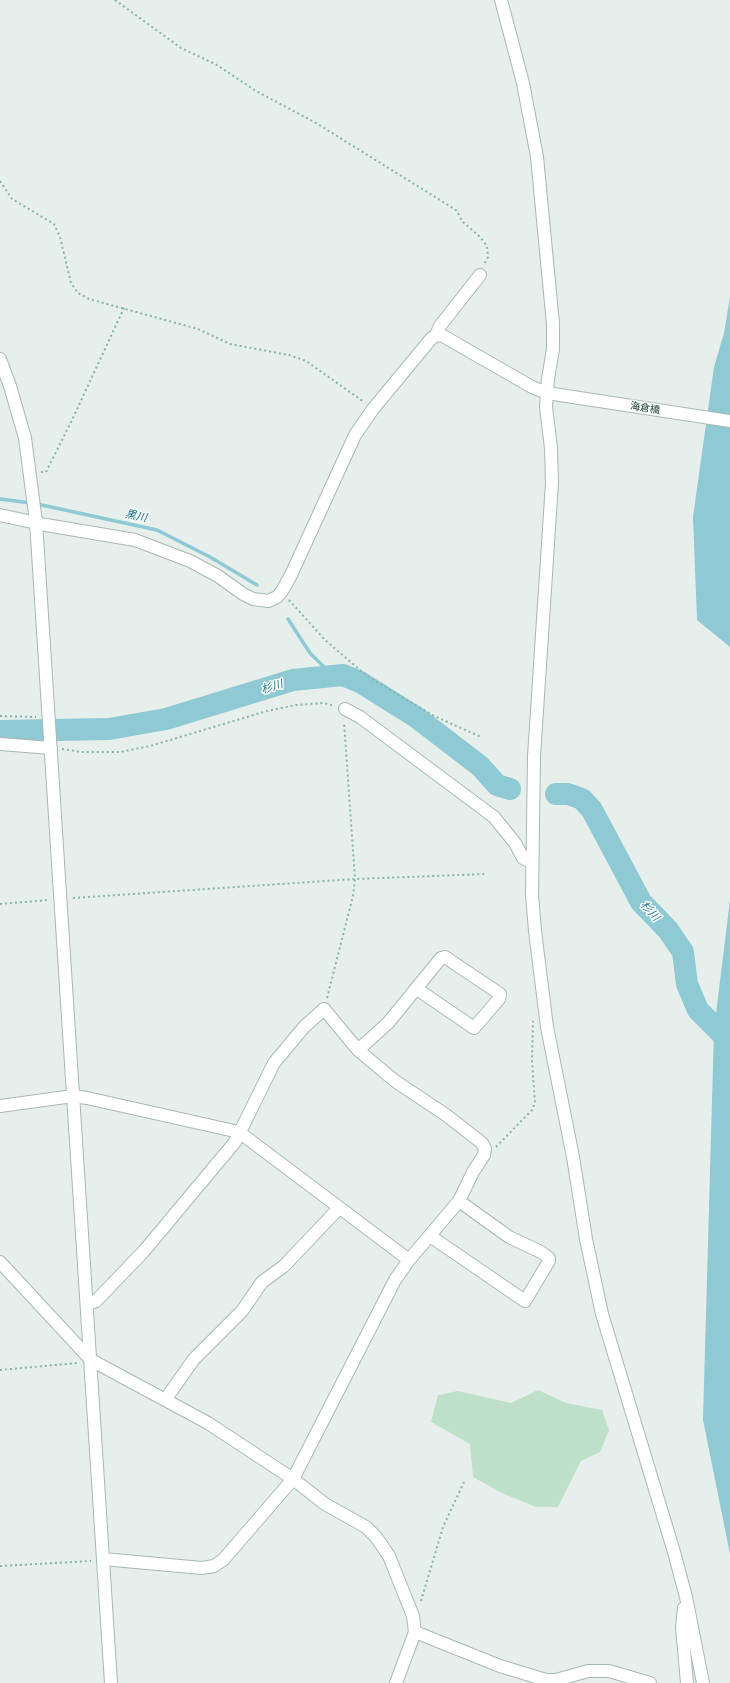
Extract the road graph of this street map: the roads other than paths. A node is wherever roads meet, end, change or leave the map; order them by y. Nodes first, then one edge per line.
1 (501, 0) edge
2 (480, 275) road end
3 (436, 335) junction
4 (0, 359) edge
5 (553, 394) junction
6 (730, 422) edge
7 (0, 514) edge
8 (35, 518) junction
9 (345, 709) road end
10 (0, 744) edge
11 (50, 745) junction
12 (532, 863) junction
13 (417, 989) junction
14 (358, 1050) junction
15 (73, 1096) junction
16 (0, 1106) edge
17 (239, 1132) junction
18 (459, 1201) junction
19 (339, 1208) junction
20 (430, 1236) junction
21 (409, 1260) junction
22 (0, 1262) edge
23 (87, 1304) junction
24 (90, 1360) junction
25 (165, 1400) junction
26 (293, 1479) junction
27 (103, 1559) junction
28 (686, 1597) junction
29 (415, 1632) junction
30 (111, 1683) edge
31 (396, 1683) edge
32 (650, 1683) edge
33 (687, 1683) edge
34 (702, 1683) edge

1 - 5 street
2 - 3 street
3 - 5 street, 海倉橋
3 - 8 street
4 - 8 street
5 - 6 street, 海倉橋
5 - 12 street
7 - 8 street
8 - 11 street
9 - 12 street
10 - 11 street
11 - 15 street
12 - 28 street
13 - 13 street
13 - 14 street
14 - 17 street
14 - 18 street
15 - 16 street
15 - 17 street
15 - 23 street
17 - 19 street
17 - 23 street
18 - 20 street
18 - 20 street
19 - 21 street
19 - 25 street
20 - 21 street
21 - 26 street
22 - 24 street
23 - 24 street
24 - 25 street
24 - 27 street
25 - 26 street
26 - 27 street
26 - 29 street
27 - 30 street
28 - 33 street
28 - 34 street
29 - 31 street
29 - 32 street

